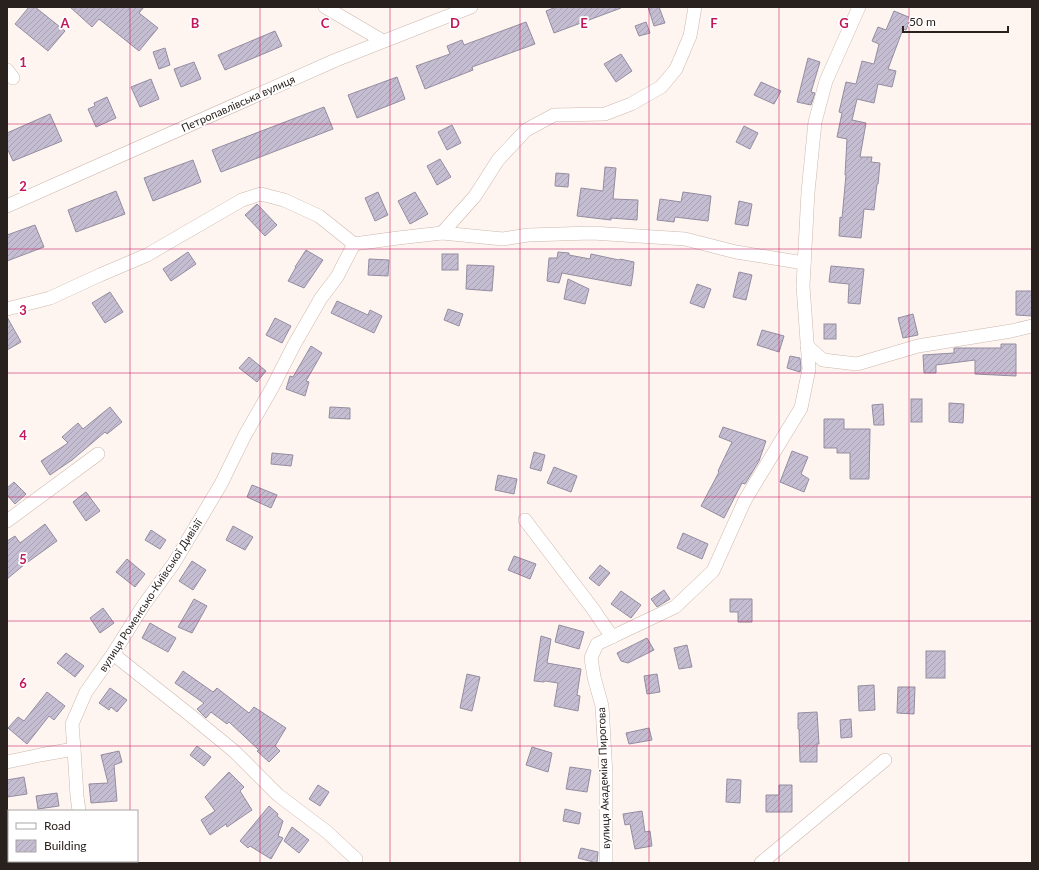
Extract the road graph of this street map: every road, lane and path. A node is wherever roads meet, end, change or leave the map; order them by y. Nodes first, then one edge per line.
1 (325, 7) edge
2 (471, 7) edge
3 (695, 7) edge
4 (859, 7) edge
5 (383, 41) junction
6 (7, 206) edge
7 (442, 233) junction
8 (354, 244) junction
9 (804, 263) junction
10 (7, 310) edge
11 (1032, 326) edge
12 (807, 346) junction
13 (98, 454) dead end
14 (525, 520) dead end
15 (7, 521) edge
16 (612, 637) junction
17 (113, 654) junction
18 (74, 749) junction
19 (885, 760) dead end
20 (7, 762) edge
21 (79, 810) edge
22 (356, 859) dead end
23 (606, 863) edge
24 (761, 863) edge

1 - 5 street
2 - 5 street, Петропавлівська вулиця
3 - 7 street
4 - 9 street, вулиця Академіка Пирогова
5 - 6 street, Петропавлівська вулиця
7 - 8 street
7 - 9 street
8 - 10 street
8 - 17 street, вулиця Роменсько-Київської Дивізії
9 - 12 street, вулиця Академіка Пирогова
11 - 12 street
12 - 16 street, вулиця Академіка Пирогова
13 - 15 street
14 - 16 street
16 - 23 street, вулиця Академіка Пирогова
17 - 18 street, вулиця Роменсько-Київської Дивізії
17 - 22 street
18 - 20 street
18 - 21 street, вулиця Роменсько-Київської Дивізії
19 - 24 street

